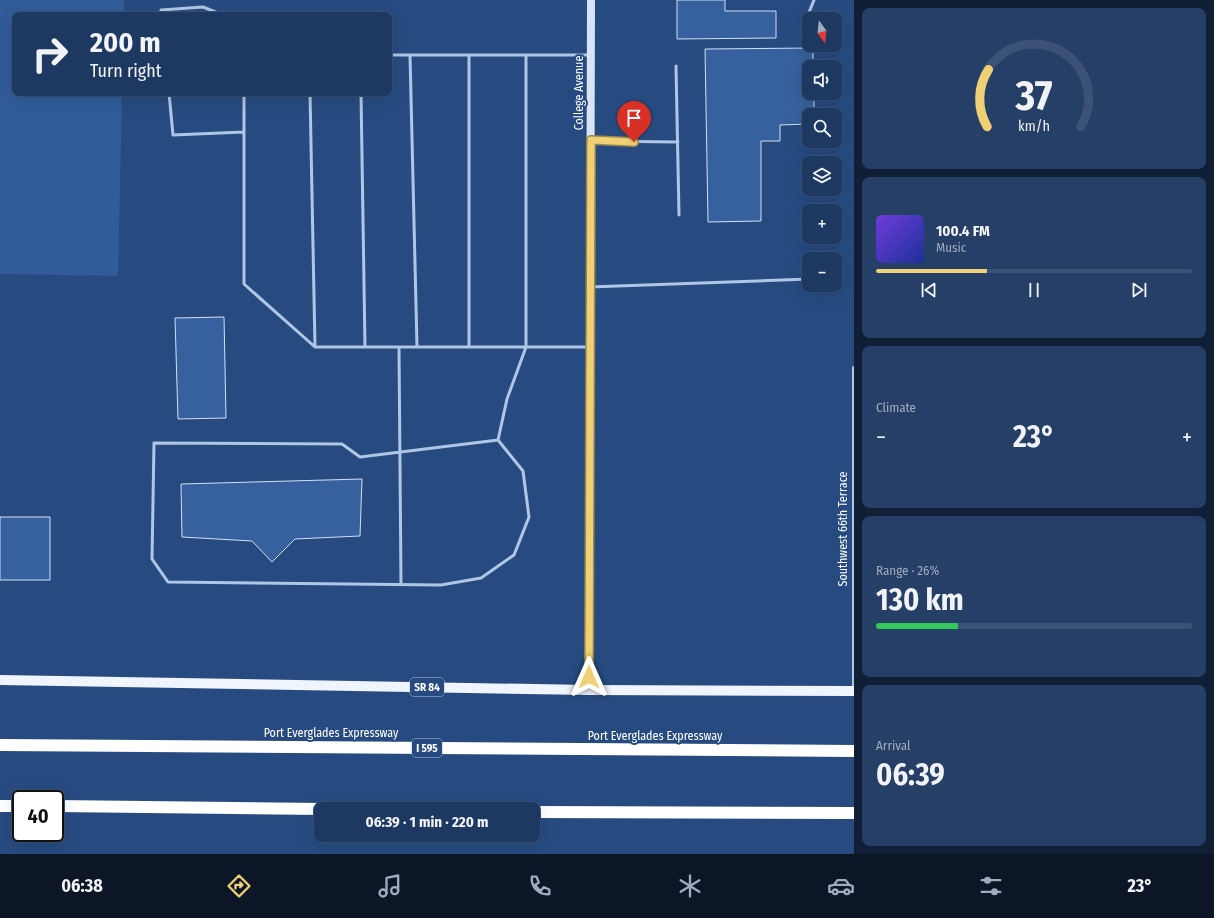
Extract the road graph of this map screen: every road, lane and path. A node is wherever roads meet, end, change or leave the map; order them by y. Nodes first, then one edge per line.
1 (591, 0) edge
2 (814, 0) edge
3 (161, 12) edge
4 (215, 12) edge
5 (809, 12) edge
6 (392, 55) edge
7 (410, 55) junction
8 (469, 55) junction
9 (526, 56) junction
10 (591, 56) junction
11 (676, 66) dead end
12 (169, 96) edge
13 (244, 96) edge
14 (310, 96) edge
15 (361, 96) edge
16 (244, 132) junction
17 (591, 140) junction
18 (678, 142) junction
19 (679, 215) dead end
20 (802, 279) edge
21 (590, 287) junction
22 (315, 347) junction
23 (364, 347) junction
24 (399, 347) junction
25 (417, 347) junction
26 (469, 347) junction
27 (526, 347) junction
28 (590, 347) junction
29 (854, 368) edge
30 (498, 440) junction
31 (399, 453) junction
32 (854, 474) edge
33 (401, 584) junction
34 (0, 680) edge
35 (589, 690) junction
36 (854, 691) edge
37 (0, 744) edge
38 (854, 750) edge
39 (0, 806) edge
40 (12, 806) edge
41 (64, 806) edge
42 (314, 809) edge
43 (540, 812) edge
44 (854, 813) edge

1 - 10 street, College Avenue
2 - 5 lane
3 - 4 lane
6 - 7 lane
7 - 8 lane
7 - 25 lane
8 - 9 lane
8 - 26 lane
9 - 10 lane
9 - 27 lane
10 - 17 street, College Avenue
11 - 18 lane
12 - 16 lane
13 - 16 lane
14 - 22 lane
15 - 23 lane
16 - 22 lane
17 - 18 lane
17 - 21 street, College Avenue
18 - 19 lane
20 - 21 lane
21 - 28 street, College Avenue
22 - 23 lane
23 - 24 lane
24 - 25 lane
24 - 31 lane
25 - 26 lane
26 - 27 lane
27 - 28 lane
27 - 30 lane
28 - 35 street, College Avenue
29 - 32 street, Southwest 66th Terrace
30 - 31 lane
30 - 33 lane
31 - 33 lane
31 - 33 lane
32 - 36 street, Southwest 66th Terrace
34 - 35 main road, SR 84
35 - 36 main road, SR 84
37 - 38 highway, Port Everglades Expressway / I 595
39 - 40 highway
41 - 42 highway
43 - 44 highway

